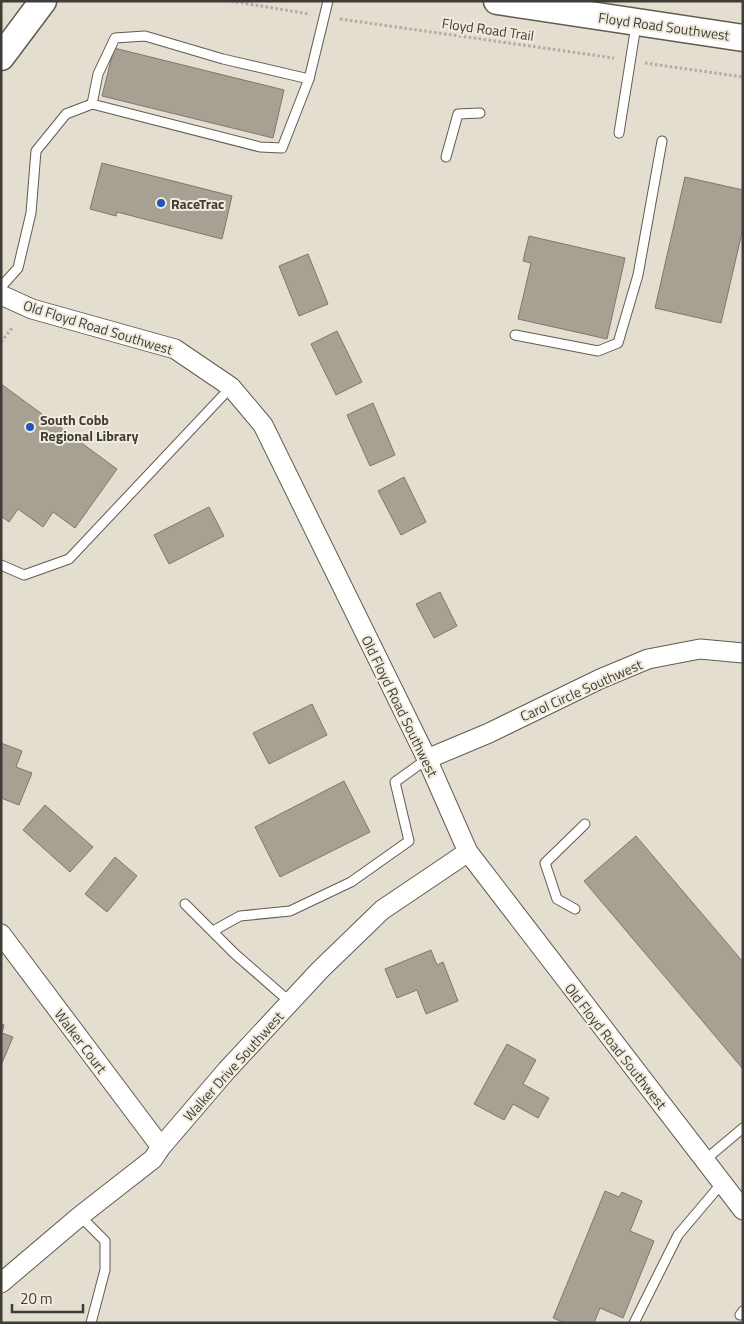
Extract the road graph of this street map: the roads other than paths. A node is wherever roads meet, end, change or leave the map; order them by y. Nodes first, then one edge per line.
1 (43, 1) edge
2 (328, 1) edge
3 (497, 1) edge
4 (637, 22) junction
5 (743, 38) edge
6 (1, 56) edge
7 (309, 79) junction
8 (92, 104) junction
9 (480, 113) dead end
10 (619, 133) dead end
11 (662, 141) dead end
12 (446, 156) dead end
13 (1, 287) edge
14 (1, 295) edge
15 (515, 335) dead end
16 (231, 387) junction
17 (1, 564) edge
18 (743, 653) edge
19 (427, 759) junction
20 (585, 824) dead end
21 (468, 852) junction
22 (185, 904) dead end
23 (575, 909) dead end
24 (212, 931) junction
25 (1, 934) edge
26 (290, 1002) junction
27 (743, 1128) edge
28 (161, 1147) junction
29 (705, 1160) junction
30 (722, 1183) junction
31 (743, 1210) edge
32 (80, 1216) junction
33 (1, 1283) edge
34 (91, 1323) edge
35 (634, 1323) edge

1 - 6 main road
2 - 7 lane
3 - 4 main road, Floyd Road Southwest
4 - 5 main road, Floyd Road Southwest
4 - 10 lane
7 - 8 lane
7 - 8 lane
8 - 13 lane
9 - 12 lane
11 - 15 lane
14 - 16 street, Old Floyd Road Southwest
16 - 17 lane
16 - 19 street, Old Floyd Road Southwest
18 - 19 street, Carol Circle Southwest
19 - 21 street, Old Floyd Road Southwest
19 - 24 lane
20 - 23 lane
21 - 26 street, Walker Drive Southwest
21 - 29 street, Old Floyd Road Southwest
22 - 24 lane
24 - 26 lane
25 - 28 street, Walker Court
26 - 28 street, Walker Drive Southwest
27 - 29 lane
28 - 32 street, Walker Drive Southwest
29 - 30 street, Old Floyd Road Southwest
30 - 31 street, Old Floyd Road Southwest
30 - 35 lane
32 - 33 street, Walker Drive Southwest
32 - 34 lane

